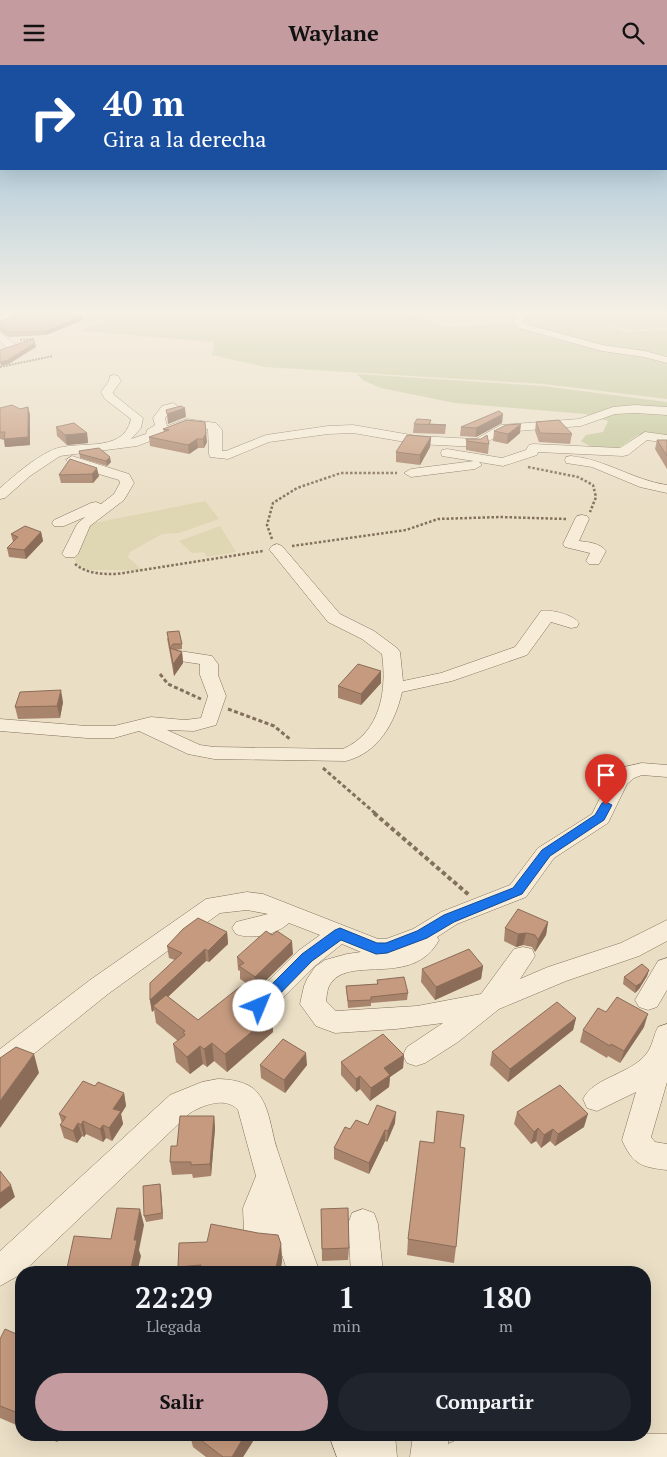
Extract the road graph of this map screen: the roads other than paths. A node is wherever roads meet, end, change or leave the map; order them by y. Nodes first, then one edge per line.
1 (114, 378) dead end
2 (173, 407) edge
3 (667, 411) edge
4 (154, 436) junction
5 (667, 439) edge
6 (417, 440) junction
7 (118, 445) junction
8 (70, 451) junction
9 (503, 462) junction
10 (411, 473) road end
11 (2, 488) edge
12 (667, 489) edge
13 (121, 494) junction
14 (582, 519) road end
15 (59, 523) dead end
16 (276, 549) road end
17 (70, 554) road end
18 (594, 561) dead end
19 (571, 623) dead end
20 (180, 656) edge
21 (393, 689) junction
22 (0, 725) edge
23 (141, 725) junction
24 (667, 771) edge
25 (286, 912) junction
26 (244, 928) dead end
27 (667, 929) edge
28 (340, 933) junction
29 (422, 935) junction
30 (522, 956) dead end
31 (667, 968) edge
32 (648, 1000) dead end
33 (491, 1001) junction
34 (259, 1006) edge
35 (664, 1046) edge
36 (416, 1055) dead end
37 (0, 1065) edge
38 (597, 1099) dead end
39 (667, 1157) edge
40 (271, 1176) junction
41 (363, 1224) dead end
42 (260, 1233) edge
43 (302, 1266) edge
44 (366, 1266) edge
45 (3, 1271) edge
46 (349, 1441) edge
47 (378, 1441) edge
48 (430, 1441) edge
49 (667, 1451) edge
50 (360, 1457) edge
51 (379, 1457) edge
52 (428, 1457) edge
53 (460, 1457) edge

1 - 7 street
2 - 4 street
3 - 6 street
4 - 6 street
4 - 7 street
5 - 9 street
6 - 9 street
7 - 8 street
8 - 11 street
8 - 13 street
9 - 10 street
9 - 12 street
13 - 15 street
13 - 17 street
14 - 18 street
16 - 21 street
19 - 21 street
20 - 23 street
21 - 23 street
22 - 23 street
24 - 29 street
25 - 26 street
25 - 28 street
25 - 37 street
27 - 33 street
28 - 29 street
28 - 34 street
29 - 33 street
30 - 33 street
31 - 32 street
33 - 36 street
35 - 38 street
35 - 39 street
40 - 42 street
40 - 43 street
40 - 45 street
41 - 44 street
46 - 50 street
47 - 51 street
48 - 52 street
49 - 53 street

